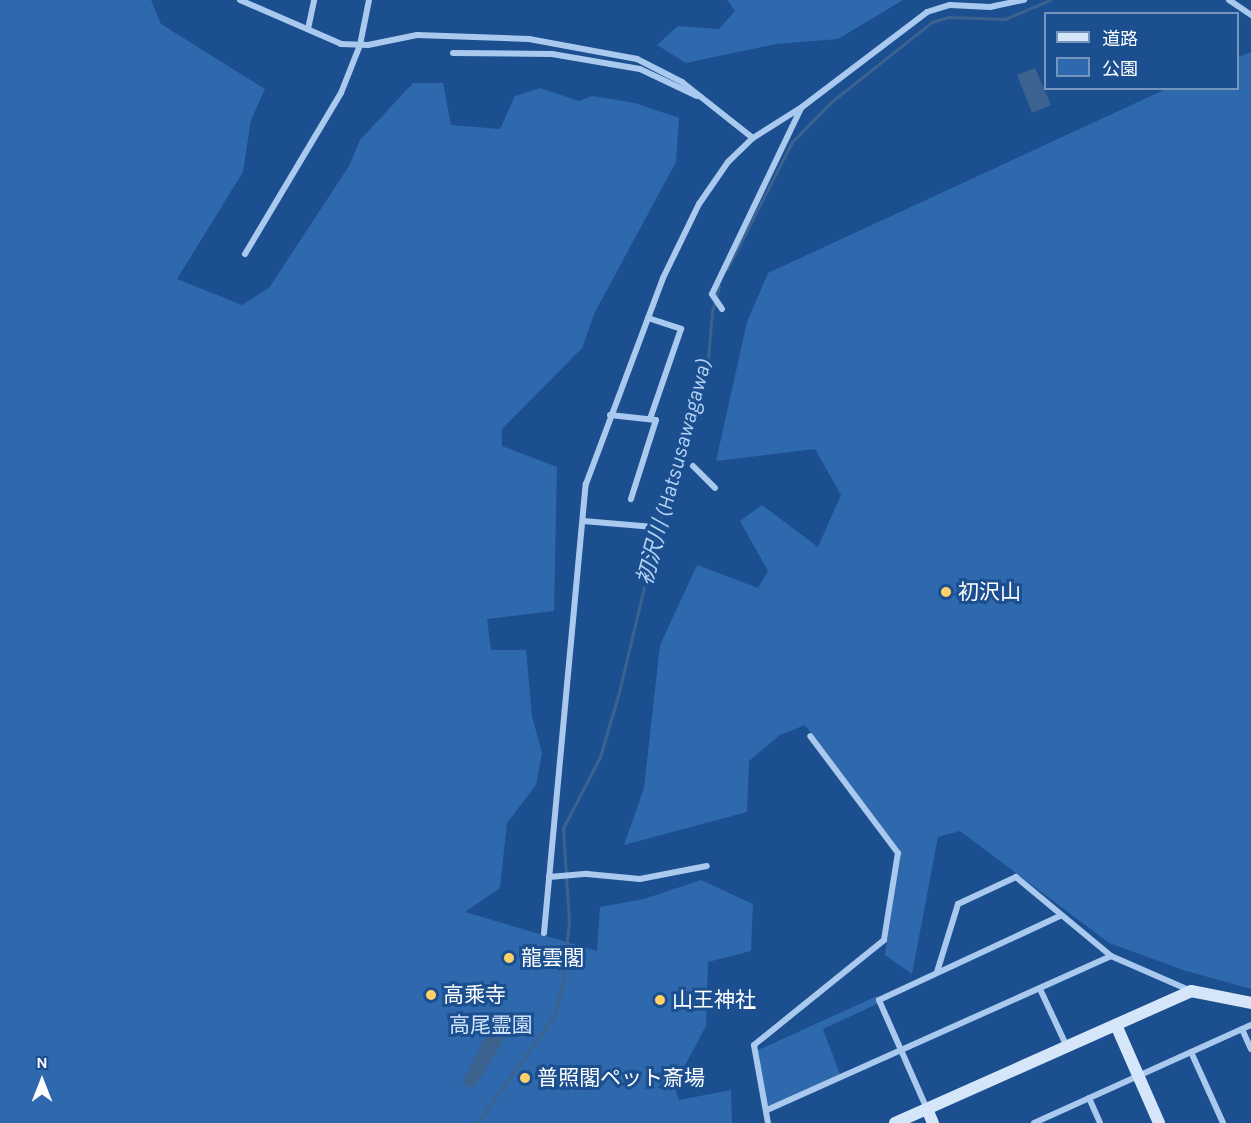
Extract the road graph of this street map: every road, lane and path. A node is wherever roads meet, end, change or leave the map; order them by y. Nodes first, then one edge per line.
1 (240, 0) edge
2 (314, 0) edge
3 (369, 0) edge
4 (1024, 0) edge
5 (1229, 0) edge
6 (1238, 3) edge
7 (1251, 15) edge
8 (308, 29) junction
9 (360, 45) junction
10 (453, 53) dead end
11 (701, 98) junction
12 (802, 107) junction
13 (753, 138) junction
14 (245, 254) dead end
15 (722, 309) dead end
16 (648, 318) junction
17 (610, 415) junction
18 (650, 419) junction
19 (693, 466) dead end
20 (715, 488) dead end
21 (631, 499) dead end
22 (583, 521) junction
23 (654, 527) dead end
24 (810, 736) dead end
25 (707, 866) dead end
26 (549, 877) junction
27 (1060, 916) junction
28 (544, 933) dead end
29 (1111, 956) junction
30 (937, 972) junction
31 (1040, 988) junction
32 (1191, 991) junction
33 (1251, 1003) edge
34 (1116, 1025) junction
35 (1251, 1025) edge
36 (1242, 1029) junction
37 (1067, 1047) junction
38 (1251, 1050) edge
39 (900, 1051) junction
40 (1191, 1052) junction
41 (1138, 1076) junction
42 (1089, 1098) junction
43 (927, 1109) junction
44 (767, 1110) junction
45 (1044, 1121) edge
46 (768, 1123) edge
47 (895, 1123) edge
48 (933, 1123) edge
49 (1034, 1123) edge
50 (1100, 1123) edge
51 (1159, 1123) edge
52 (1223, 1123) edge

1 - 8 street
2 - 8 street
3 - 9 street
4 - 12 street
5 - 6 street
6 - 7 street
8 - 9 street
9 - 11 street
9 - 14 street
10 - 11 street
11 - 13 street
12 - 13 street
12 - 15 street
13 - 16 street
16 - 17 street
16 - 18 street
17 - 18 street
17 - 22 street
18 - 21 street
19 - 20 street
22 - 23 street
22 - 26 street
24 - 44 street
25 - 26 street
26 - 28 street
27 - 29 street
27 - 30 street
27 - 30 street
29 - 31 street
29 - 32 street
30 - 39 street
31 - 37 street
31 - 39 street
32 - 33 street
32 - 34 street
34 - 37 street
34 - 41 street
35 - 36 street
36 - 38 street
36 - 40 street
37 - 43 street
39 - 43 street
39 - 44 street
40 - 41 street
40 - 52 street
41 - 42 street
41 - 51 street
42 - 45 street
42 - 50 street
43 - 47 street
43 - 48 street
44 - 46 street
45 - 49 street

